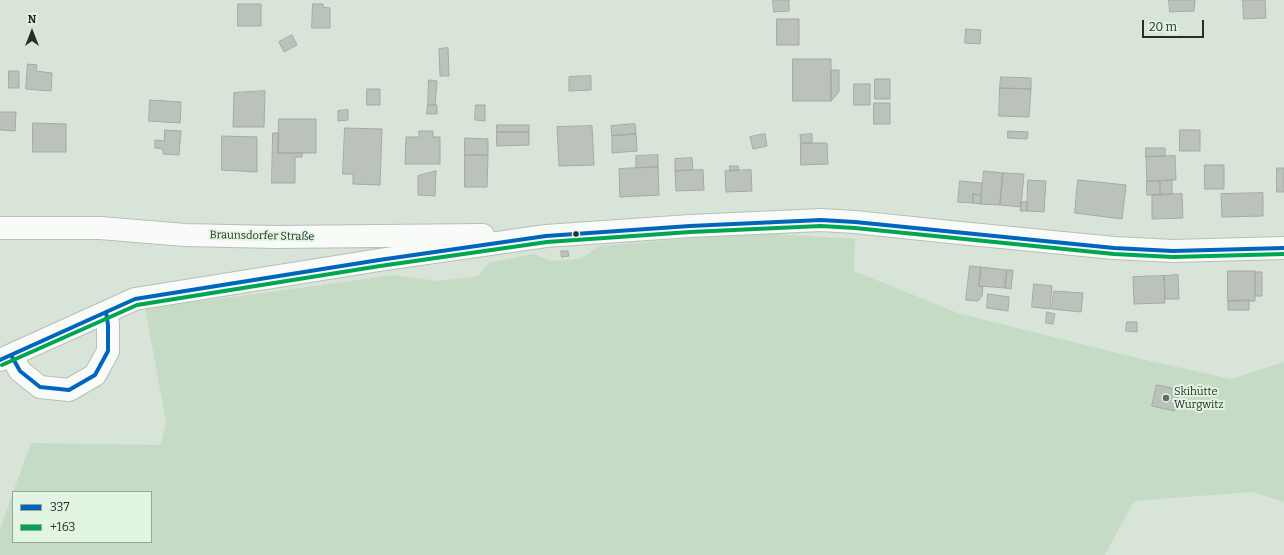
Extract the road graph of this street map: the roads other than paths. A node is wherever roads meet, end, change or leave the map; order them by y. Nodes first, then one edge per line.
1 (0, 228) edge
2 (524, 239) junction
3 (1284, 248) edge
4 (106, 312) junction
5 (6, 358) edge

1 - 2 street, Braunsdorfer Straße
2 - 3 street
2 - 4 street
4 - 5 street
4 - 5 street

